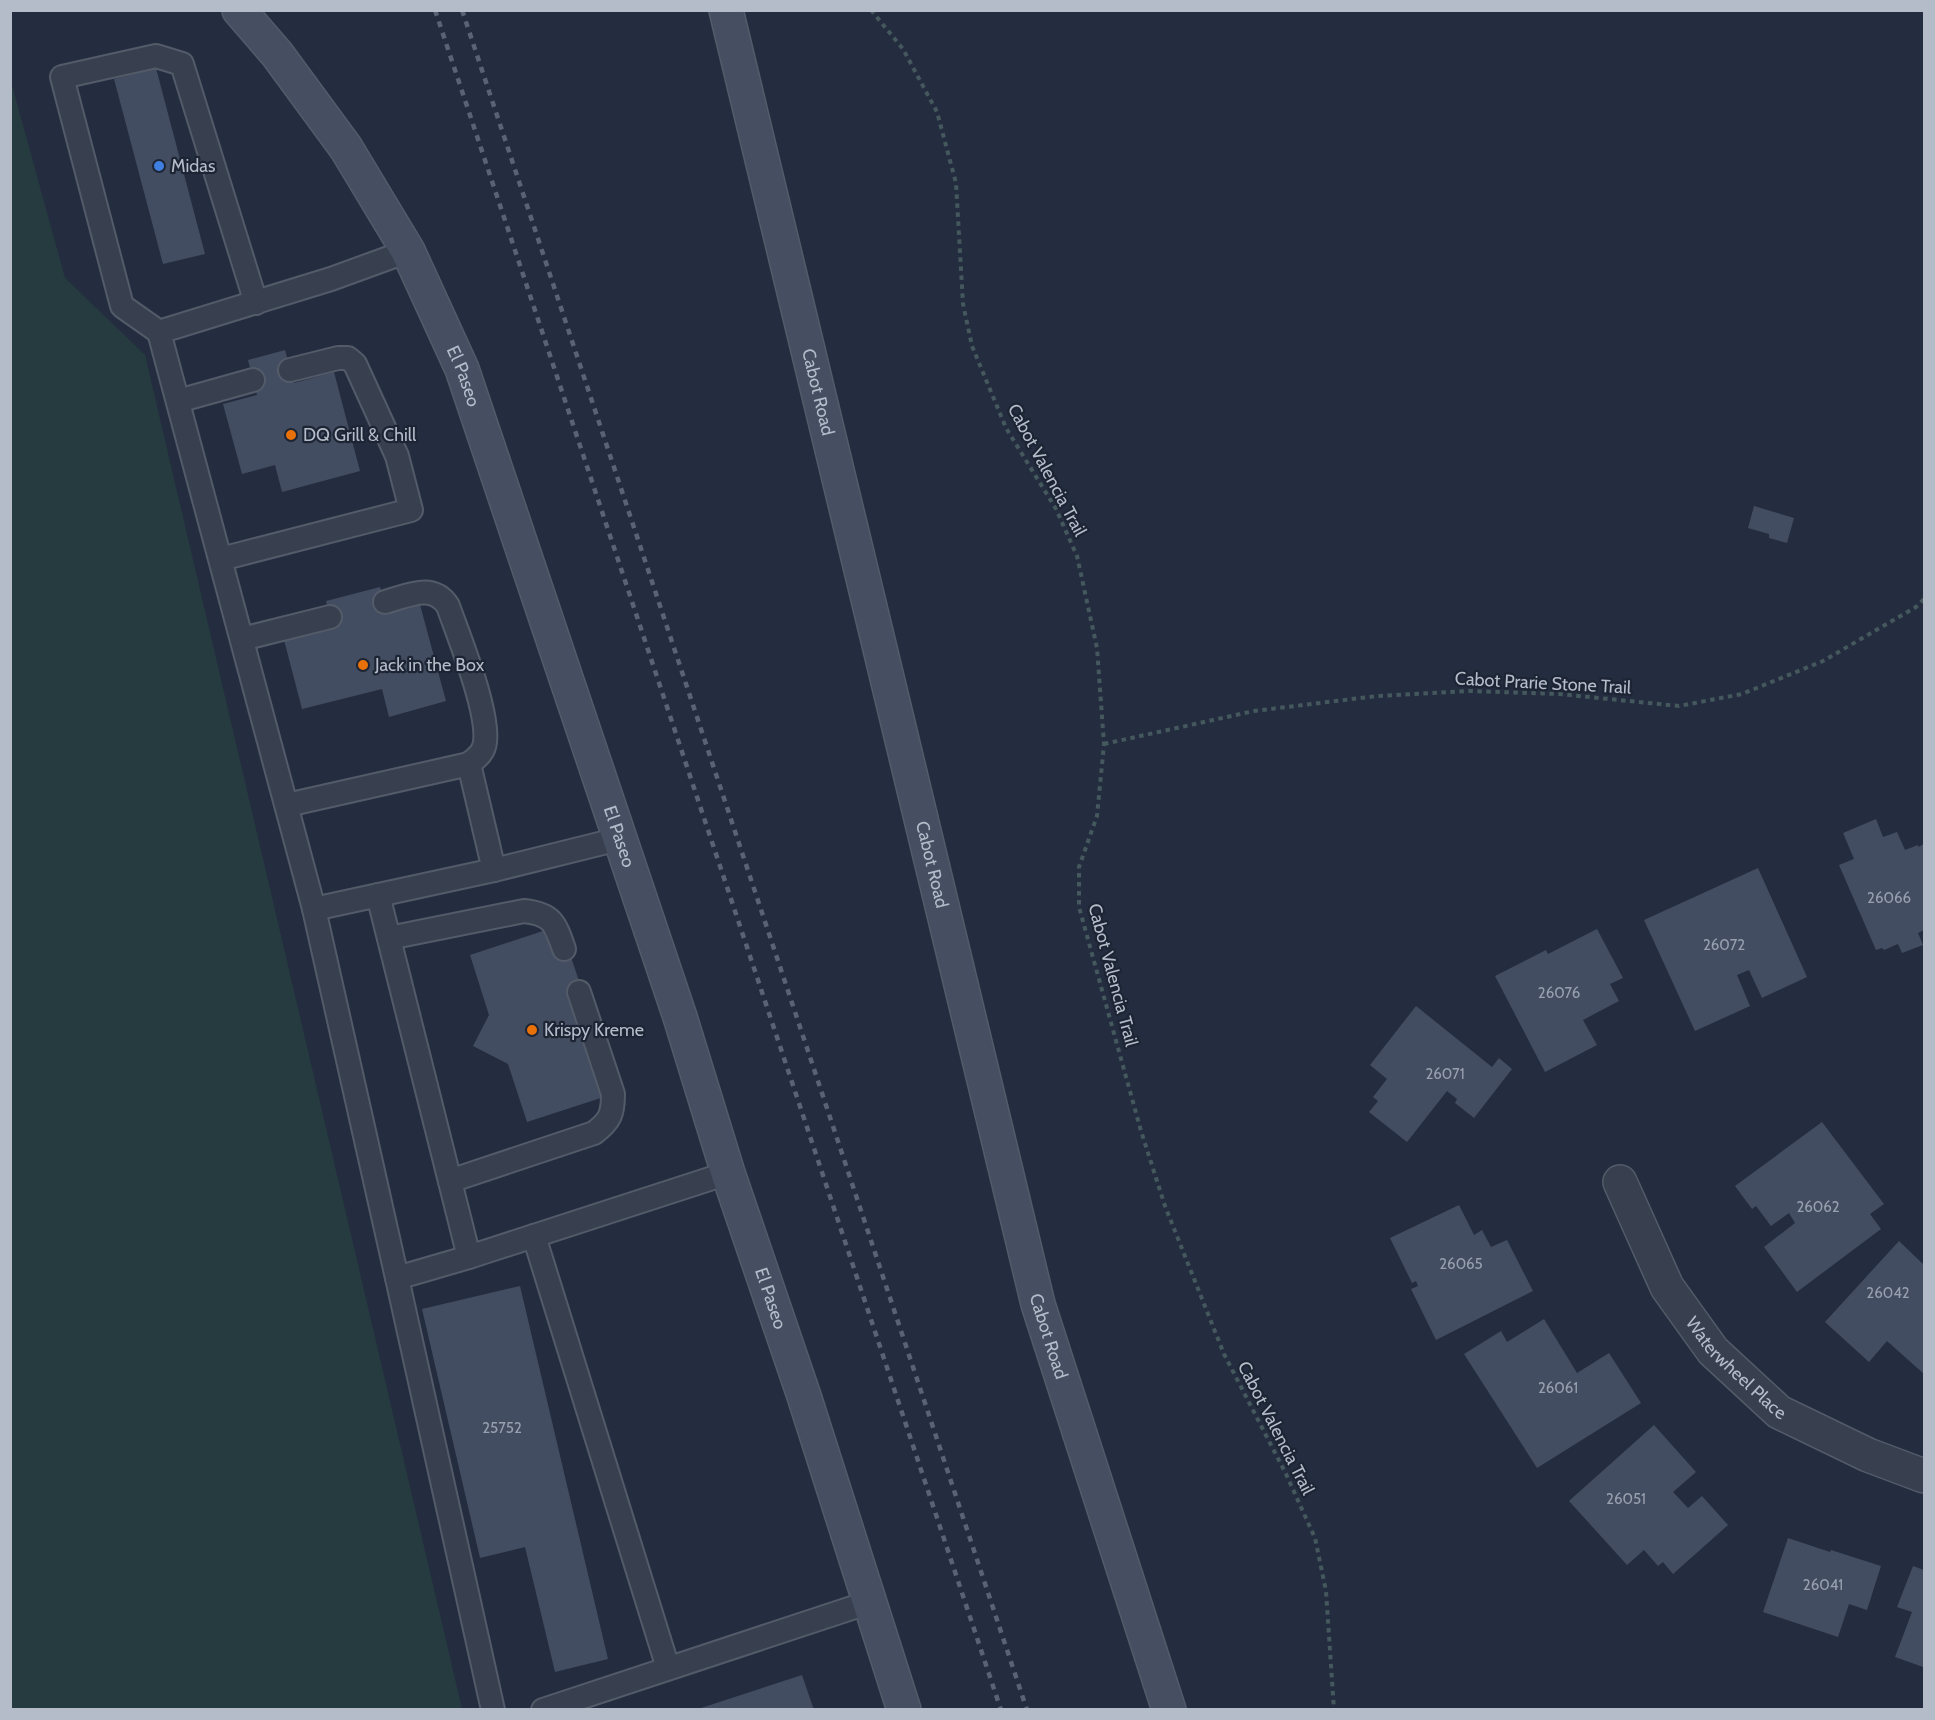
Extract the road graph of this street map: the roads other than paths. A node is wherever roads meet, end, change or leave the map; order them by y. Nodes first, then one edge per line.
1 (239, 10) edge
2 (726, 10) edge
3 (408, 251) junction
4 (256, 303) junction
5 (159, 332) junction
6 (290, 370) dead end
7 (253, 380) dead end
8 (178, 400) junction
9 (221, 559) junction
10 (384, 602) dead end
11 (330, 616) dead end
12 (243, 639) junction
13 (469, 764) junction
14 (287, 805) junction
15 (620, 839) junction
16 (494, 870) junction
17 (378, 895) junction
18 (314, 909) junction
19 (389, 938) junction
20 (564, 949) dead end
21 (579, 992) dead end
22 (728, 1173) junction
23 (450, 1181) junction
24 (1620, 1182) dead end
25 (534, 1236) junction
26 (469, 1257) junction
27 (397, 1278) junction
28 (1924, 1476) edge
29 (870, 1602) junction
30 (668, 1668) junction
31 (493, 1710) edge
32 (543, 1710) edge
33 (904, 1710) edge
34 (1168, 1710) edge

1 - 3 street, El Paseo
2 - 34 street, Cabot Road
3 - 4 lane
3 - 15 street, El Paseo
4 - 5 lane
4 - 5 lane
5 - 8 lane
6 - 9 lane
7 - 8 lane
8 - 9 lane
9 - 12 lane
10 - 13 lane
11 - 12 lane
12 - 14 lane
13 - 14 lane
13 - 16 lane
14 - 18 lane
15 - 16 lane
15 - 22 street, El Paseo
16 - 17 lane
17 - 18 lane
17 - 19 lane
18 - 27 lane
19 - 20 lane
19 - 23 lane
21 - 23 lane
22 - 25 lane
22 - 29 street, El Paseo
23 - 26 lane
24 - 28 street, Waterwheel Place
25 - 26 lane
25 - 30 lane
26 - 27 lane
27 - 31 lane
29 - 30 lane
29 - 33 street, El Paseo
30 - 32 lane

